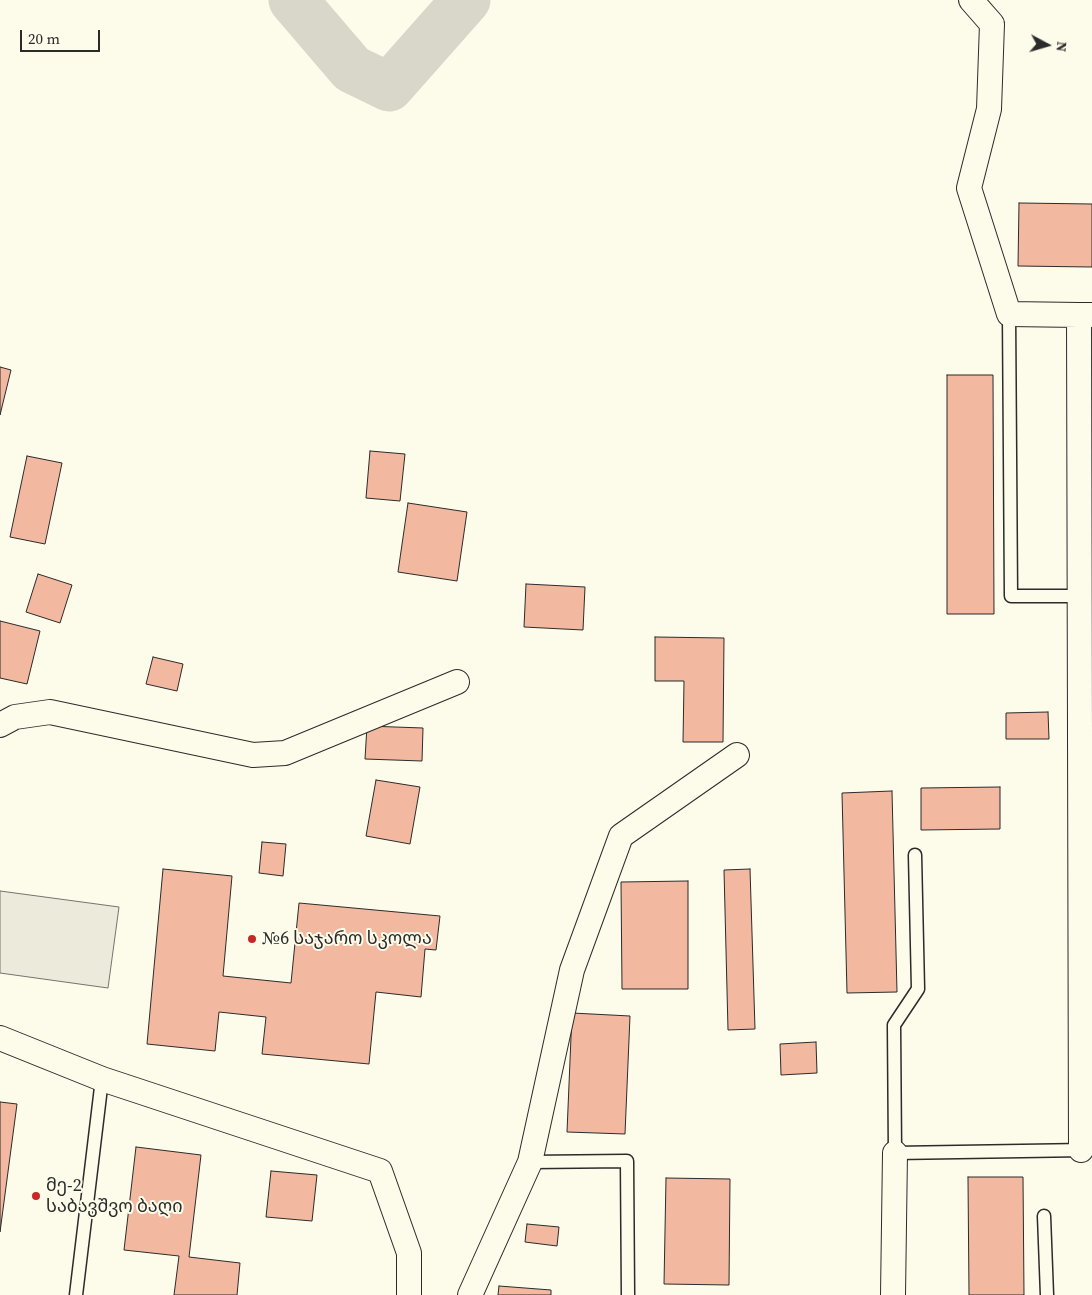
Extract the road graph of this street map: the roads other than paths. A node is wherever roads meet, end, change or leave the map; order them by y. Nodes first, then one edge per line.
1 (971, 0) edge
2 (1009, 314) junction
3 (1085, 315) edge
4 (1079, 596) junction
5 (457, 682) dead end
6 (0, 725) edge
7 (737, 755) dead end
8 (1086, 825) edge
9 (914, 855) dead end
10 (0, 1038) edge
11 (102, 1079) junction
12 (1086, 1150) edge
13 (895, 1153) junction
14 (530, 1162) junction
15 (1044, 1216) dead end
16 (76, 1295) edge
17 (408, 1295) edge
18 (470, 1295) edge
19 (628, 1295) edge
20 (894, 1295) edge
21 (1047, 1295) edge

1 - 2 street
2 - 3 street
2 - 4 lane
3 - 4 street
4 - 8 street
5 - 6 street
7 - 14 street
8 - 12 street
9 - 13 lane
10 - 11 street
11 - 16 lane
11 - 17 street
12 - 13 lane
13 - 20 street
14 - 18 street
14 - 19 lane
15 - 21 lane

